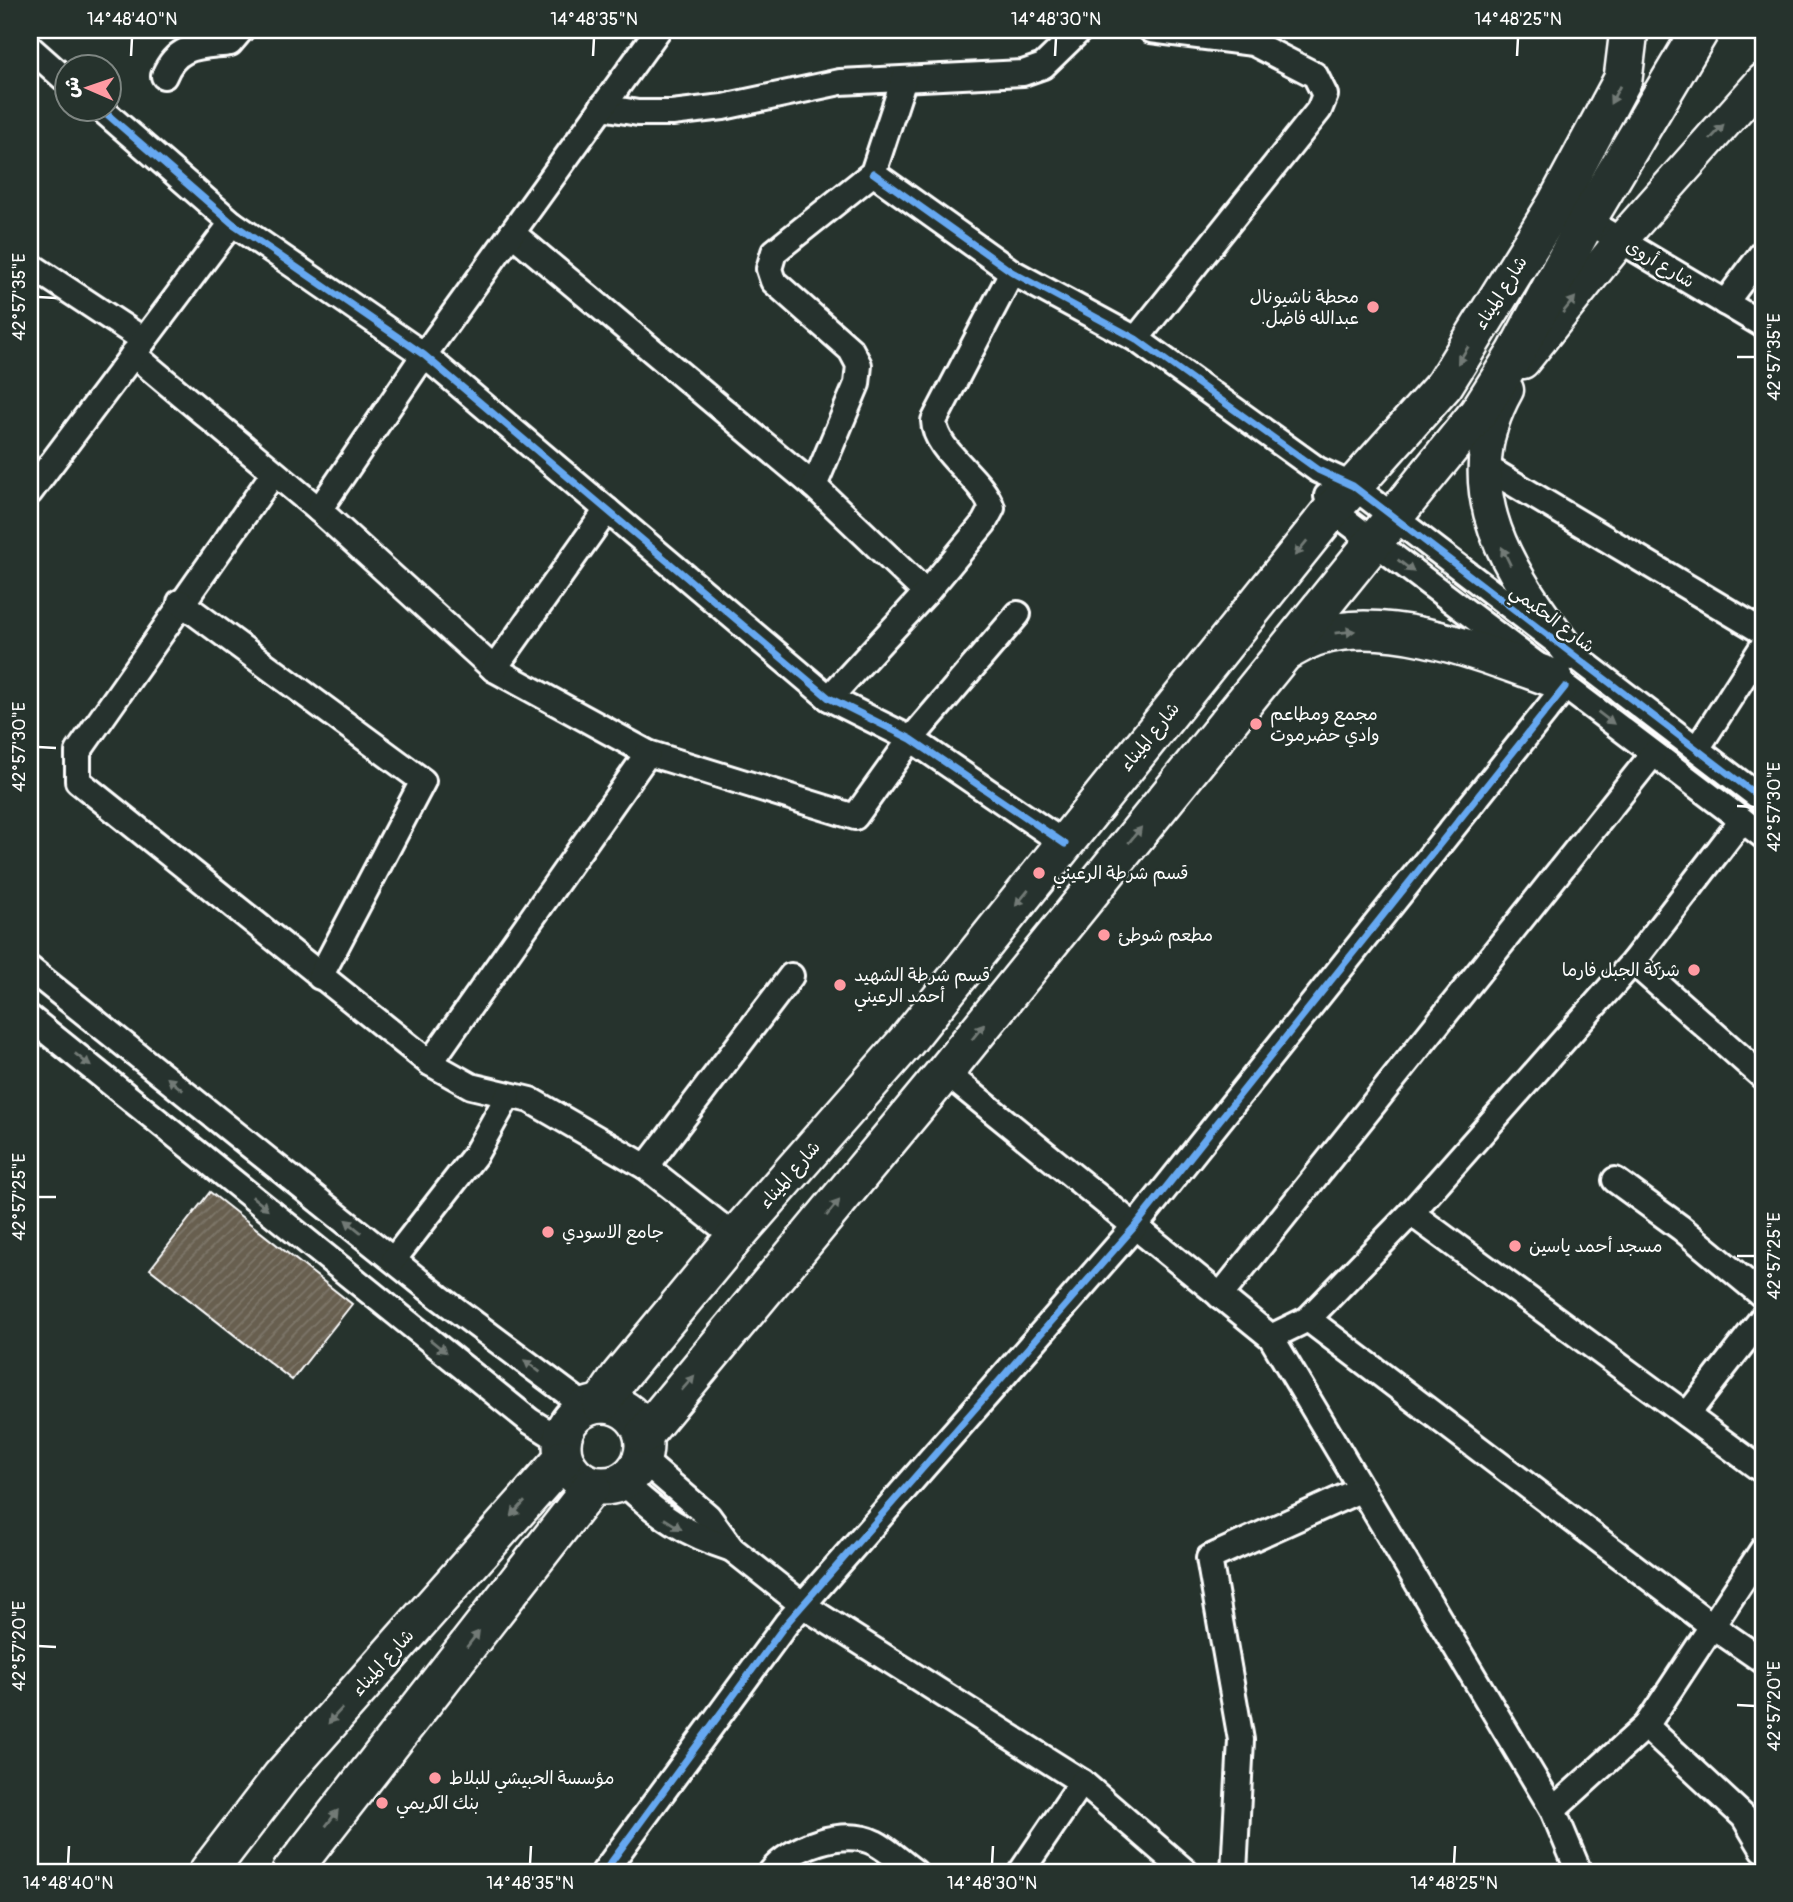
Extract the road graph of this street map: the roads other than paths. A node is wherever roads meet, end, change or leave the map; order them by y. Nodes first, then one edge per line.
1 (241, 30) edge
2 (658, 30) edge
3 (1080, 30) edge
4 (1151, 30) edge
5 (1629, 30) edge
6 (1694, 31) edge
7 (30, 48) edge
8 (52, 68) edge
9 (164, 76) dead end
10 (904, 79) junction
11 (1763, 80) edge
12 (602, 107) junction
13 (116, 122) edge
14 (873, 173) junction
15 (1572, 212) junction
16 (232, 223) junction
17 (512, 233) junction
18 (1620, 241) junction
19 (1763, 252) edge
20 (30, 265) edge
21 (1012, 272) junction
22 (1725, 303) junction
23 (1763, 325) edge
24 (1136, 339) junction
25 (138, 347) junction
26 (424, 355) junction
27 (1519, 367) junction
28 (1478, 412) junction
29 (1483, 466) junction
30 (273, 474) junction
31 (814, 486) junction
32 (30, 492) edge
33 (1342, 498) junction
34 (319, 510) junction
35 (607, 510) junction
36 (1385, 531) junction
37 (926, 593) junction
38 (180, 602) junction
39 (1018, 614) dead end
40 (1763, 632) edge
41 (1763, 646) edge
42 (1281, 654) junction
43 (494, 669) junction
44 (1563, 673) junction
45 (830, 698) junction
46 (911, 739) junction
47 (1697, 749) junction
48 (648, 753) junction
49 (1653, 754) junction
50 (1763, 800) edge
51 (1742, 820) junction
52 (1763, 836) edge
53 (1065, 844) junction
54 (1633, 962) junction
55 (30, 969) edge
56 (791, 976) dead end
57 (320, 977) junction
58 (30, 1018) edge
59 (430, 1063) junction
60 (946, 1072) junction
61 (1763, 1077) edge
62 (508, 1096) junction
63 (646, 1167) junction
64 (1615, 1180) dead end
65 (1410, 1213) junction
66 (1136, 1225) junction
67 (735, 1237) junction
68 (394, 1259) junction
69 (1220, 1296) junction
70 (1763, 1296) edge
71 (1763, 1317) edge
72 (1308, 1319) junction
73 (1272, 1337) junction
74 (594, 1405) junction
75 (1687, 1415) junction
76 (563, 1450) junction
77 (626, 1466) junction
78 (1763, 1471) edge
79 (1362, 1489) junction
80 (732, 1549) junction
81 (1763, 1549) edge
82 (804, 1606) junction
83 (1710, 1625) junction
84 (1763, 1661) edge
85 (1646, 1726) junction
86 (1082, 1782) junction
87 (1553, 1810) junction
88 (1763, 1849) edge
89 (208, 1872) edge
90 (291, 1872) edge
91 (604, 1872) edge
92 (771, 1872) edge
93 (915, 1872) edge
94 (1021, 1872) edge
95 (1186, 1872) edge
96 (1234, 1872) edge
97 (1579, 1872) edge

1 - 9 street
2 - 12 street
3 - 10 street
4 - 24 street
5 -> 15 highway, شارع الميناء
6 - 15 highway, شارع الميناء
7 - 8 street
10 - 12 street
10 - 14 street
18 -> 11 main road, شارع الميناء
12 - 17 street
13 - 16 street
14 - 21 street, شارع الحكيمي
14 - 31 street
15 - 18 street, شارع أروى
15 - 28 highway, شارع الميناء
15 -> 33 highway, شارع الميناء
16 - 25 street
16 - 26 street
17 - 26 street
17 - 31 street
18 - 22 street, شارع أروى
27 -> 18 main road, شارع الميناء
19 - 22 street
20 - 25 street
21 - 24 street, شارع الحكيمي
21 - 37 street
22 - 23 street, شارع أروى
24 - 33 street, شارع الحكيمي
25 - 30 street
25 - 32 street
26 - 34 street
26 - 35 street
27 - 28 main road, شارع الميناء
27 - 29 main road
28 - 36 highway, شارع الميناء
29 - 40 street
44 -> 29 main road
30 - 34 street
30 - 38 street
31 - 37 street
33 - 36 street, شارع الحكيمي
33 -> 53 highway, شارع الميناء
34 - 43 street
35 - 43 street
35 - 45 street
36 - 42 highway, شارع الميناء
36 - 44 street, شارع الحكيمي
37 - 45 street
38 - 57 street
38 - 57 street
39 - 46 street
41 - 47 street
42 -> 44 highway
60 -> 42 highway, شارع الميناء
43 - 48 street
44 - 47 street, شارع الحكيمي
44 -> 49 street, شارع الحكيمي
44 - 66 street
45 - 46 street
46 - 48 street
46 - 53 street
47 - 50 street, شارع الحكيمي
48 - 59 street
49 - 51 street, شارع الحكيمي
49 - 69 street
51 - 52 street, شارع الحكيمي
51 - 54 street
53 -> 67 highway, شارع الميناء
54 - 61 street
54 - 65 street
68 -> 55 street
56 - 63 street
57 - 59 street
58 -> 76 street
59 - 62 street
60 - 66 street
77 -> 60 highway, شارع الميناء
62 - 63 street
62 - 68 street
63 - 67 street
64 - 70 street
65 - 72 street
65 - 75 street
66 - 69 street
66 - 82 street
67 - 74 highway, شارع الميناء
74 -> 68 street
69 - 73 street
71 - 75 street
72 - 73 street
72 - 83 street
73 - 79 street
74 - 76 highway
74 - 77 highway
75 - 78 street
76 - 77 highway
76 -> 89 highway, شارع الميناء
77 - 80 street
77 -> 80 street
90 -> 77 highway, شارع الميناء
79 - 87 street
79 - 96 street
80 - 82 street
81 - 83 street
82 - 86 street
82 - 91 street
83 - 84 street
83 - 85 street
85 - 87 street
85 - 88 street
86 - 94 street
86 - 95 street
87 - 97 street
92 - 93 street

